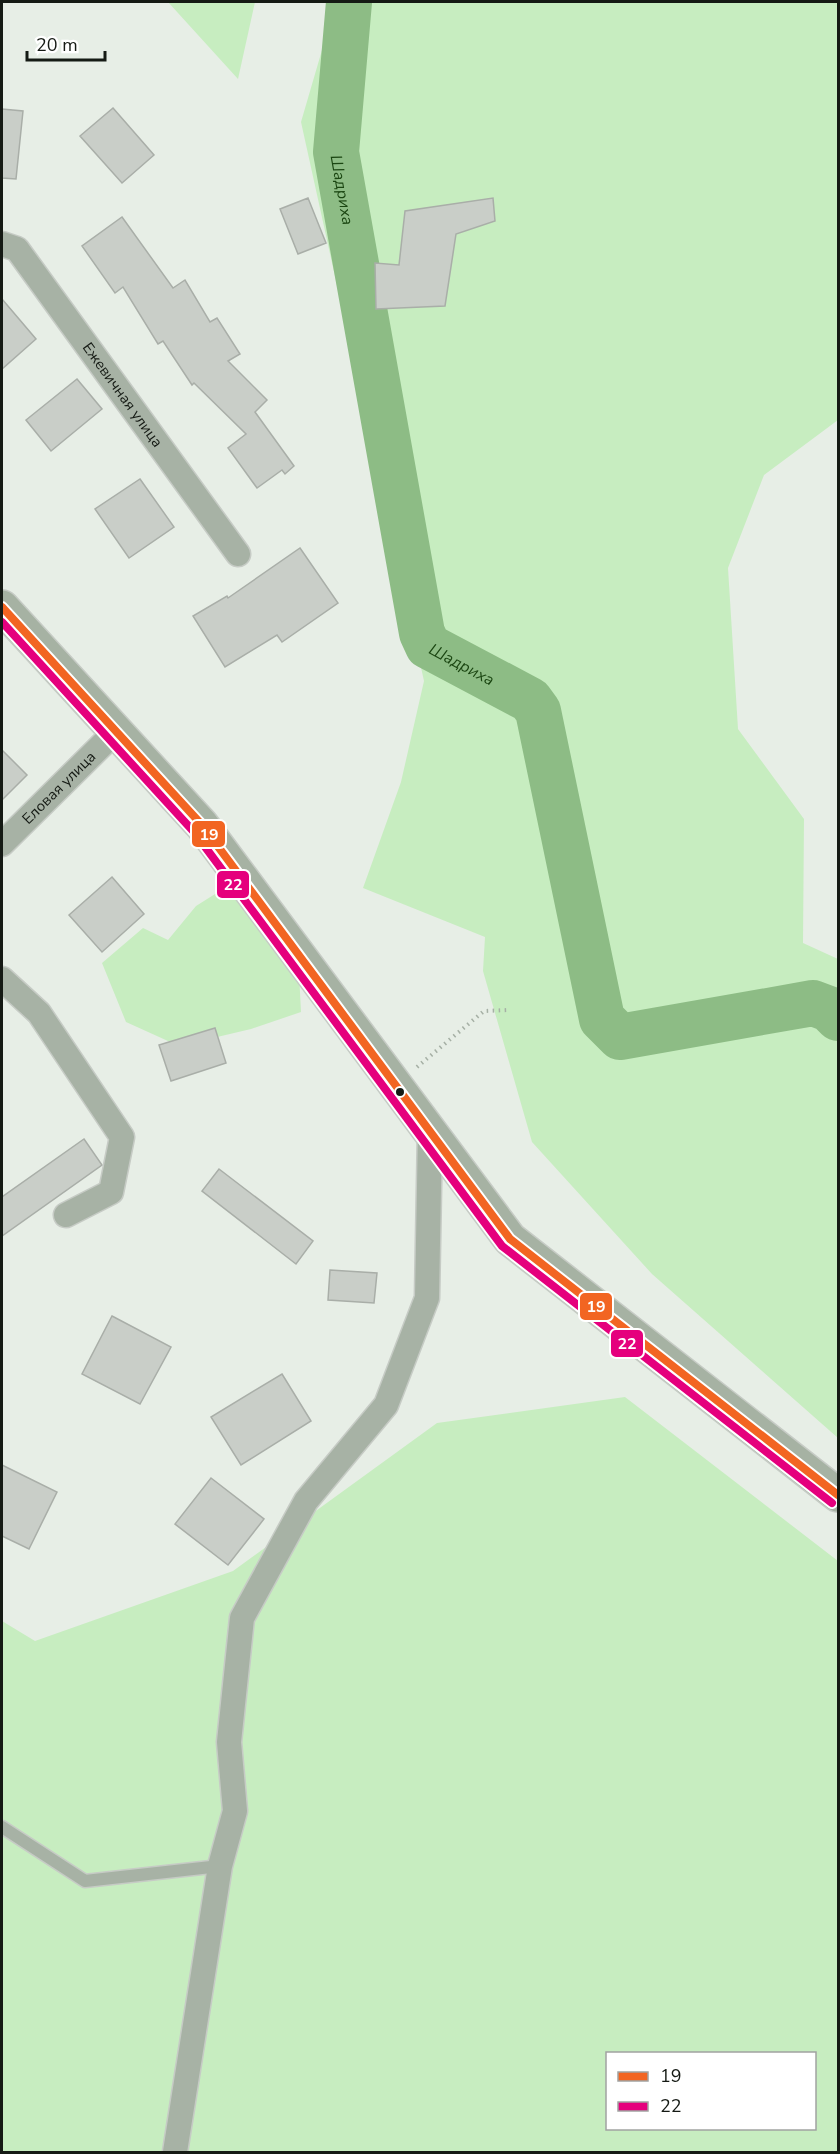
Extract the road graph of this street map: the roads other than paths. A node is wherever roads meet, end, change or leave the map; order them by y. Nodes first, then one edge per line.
1 (2, 244) edge
2 (238, 554) dead end
3 (2, 607) edge
4 (116, 731) junction
5 (2, 844) edge
6 (2, 979) edge
7 (430, 1131) junction
8 (66, 1215) dead end
9 (838, 1495) edge
10 (2, 1827) edge
11 (220, 1866) junction
12 (175, 2152) edge

1 - 2 street, Ежевичная улица
3 - 4 street
4 - 5 street, Еловая улица
4 - 7 street
6 - 8 street
7 - 9 street
7 - 11 street
10 - 11 lane
11 - 12 street

